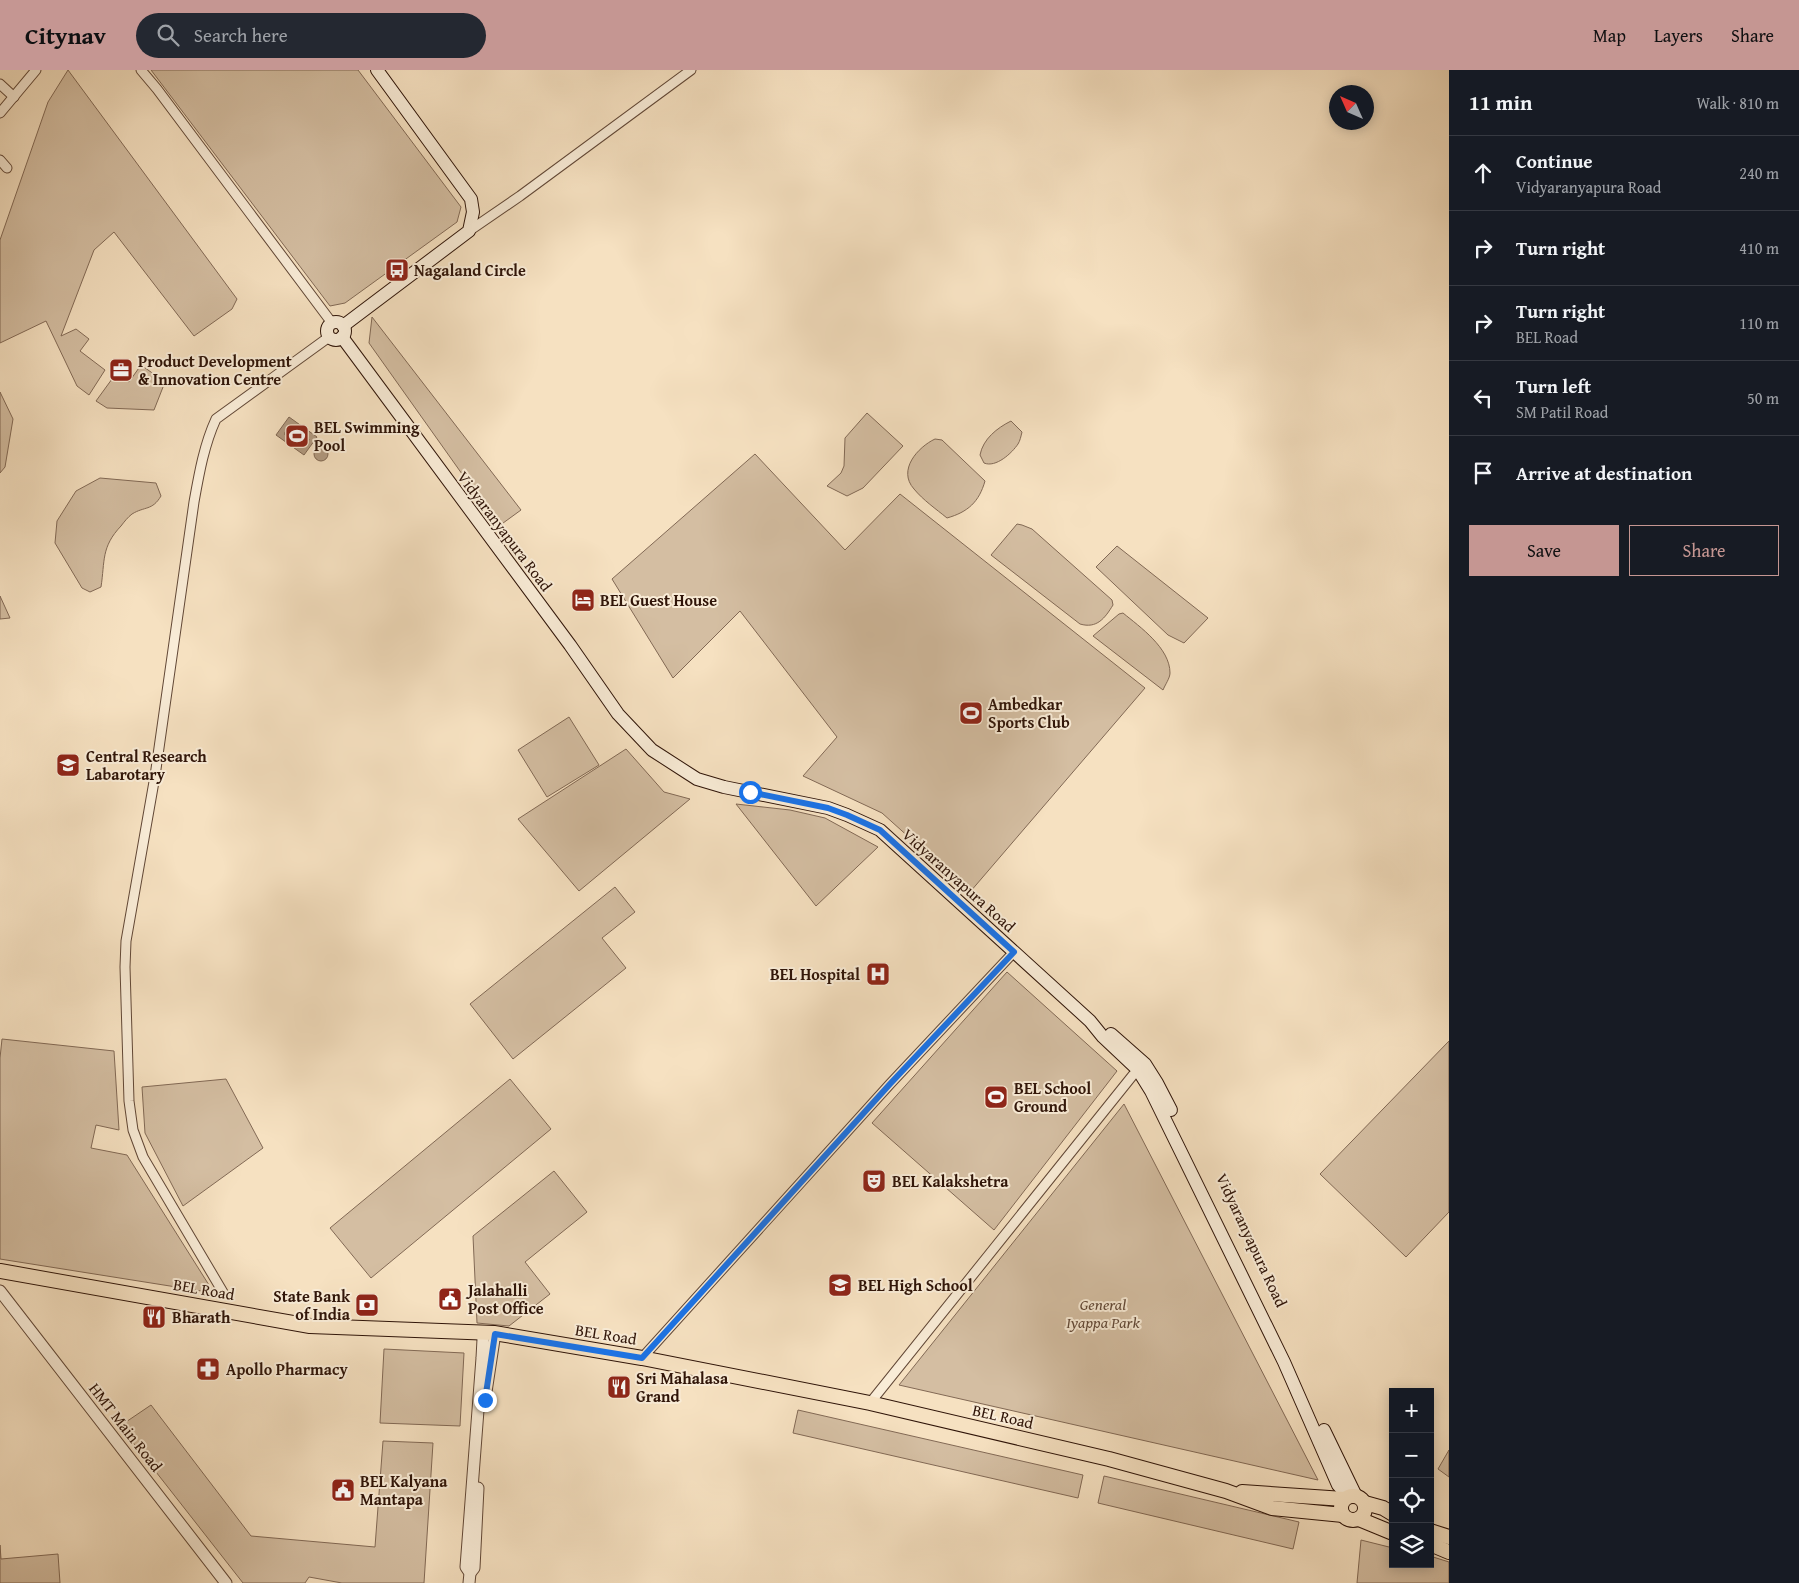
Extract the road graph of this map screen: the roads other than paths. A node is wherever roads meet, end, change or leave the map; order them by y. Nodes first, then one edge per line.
1 (141, 70) edge
2 (377, 70) edge
3 (691, 70) edge
4 (33, 71) edge
5 (0, 84) edge
6 (14, 97) junction
7 (0, 113) edge
8 (0, 160) edge
9 (7, 168) dead end
10 (469, 231) junction
11 (339, 329) junction
12 (329, 337) joint
13 (1014, 952) junction
14 (1141, 1067) junction
15 (0, 1272) edge
16 (0, 1291) edge
17 (224, 1294) dead end
18 (481, 1332) junction
19 (495, 1334) junction
20 (642, 1358) junction
21 (870, 1403) junction
22 (1226, 1491) junction
23 (1353, 1498) junction
24 (1389, 1512) edge
25 (1343, 1515) junction
26 (1359, 1519) junction
27 (1389, 1531) edge
28 (1434, 1532) edge
29 (1449, 1537) edge
30 (1434, 1546) edge
31 (1449, 1552) edge
32 (469, 1578) edge
33 (226, 1583) edge

1 - 11 street
2 - 10 main road
3 - 10 street
4 - 6 street
5 - 6 street
6 - 7 street
8 - 9 street
10 - 11 main road
11 - 12 main road
11 - 13 main road, Vidyaranyapura Road
12 - 17 street
13 - 14 main road, Vidyaranyapura Road
13 - 20 street
14 - 21 street
14 - 23 main road, Vidyaranyapura Road
15 - 18 main road, BEL Road
16 - 33 street, HMT Main Road
18 - 19 main road, BEL Road
18 - 32 street
19 - 20 main road, BEL Road
19 - 32 street
20 - 21 main road, BEL Road
21 - 22 main road, BEL Road
22 - 23 main road, BEL Road
22 - 25 main road, BEL Road
23 - 24 main road, BEL Road
23 - 25 main road
23 - 26 main road
25 - 26 main road
26 - 27 main road
28 - 29 main road
30 - 31 main road

